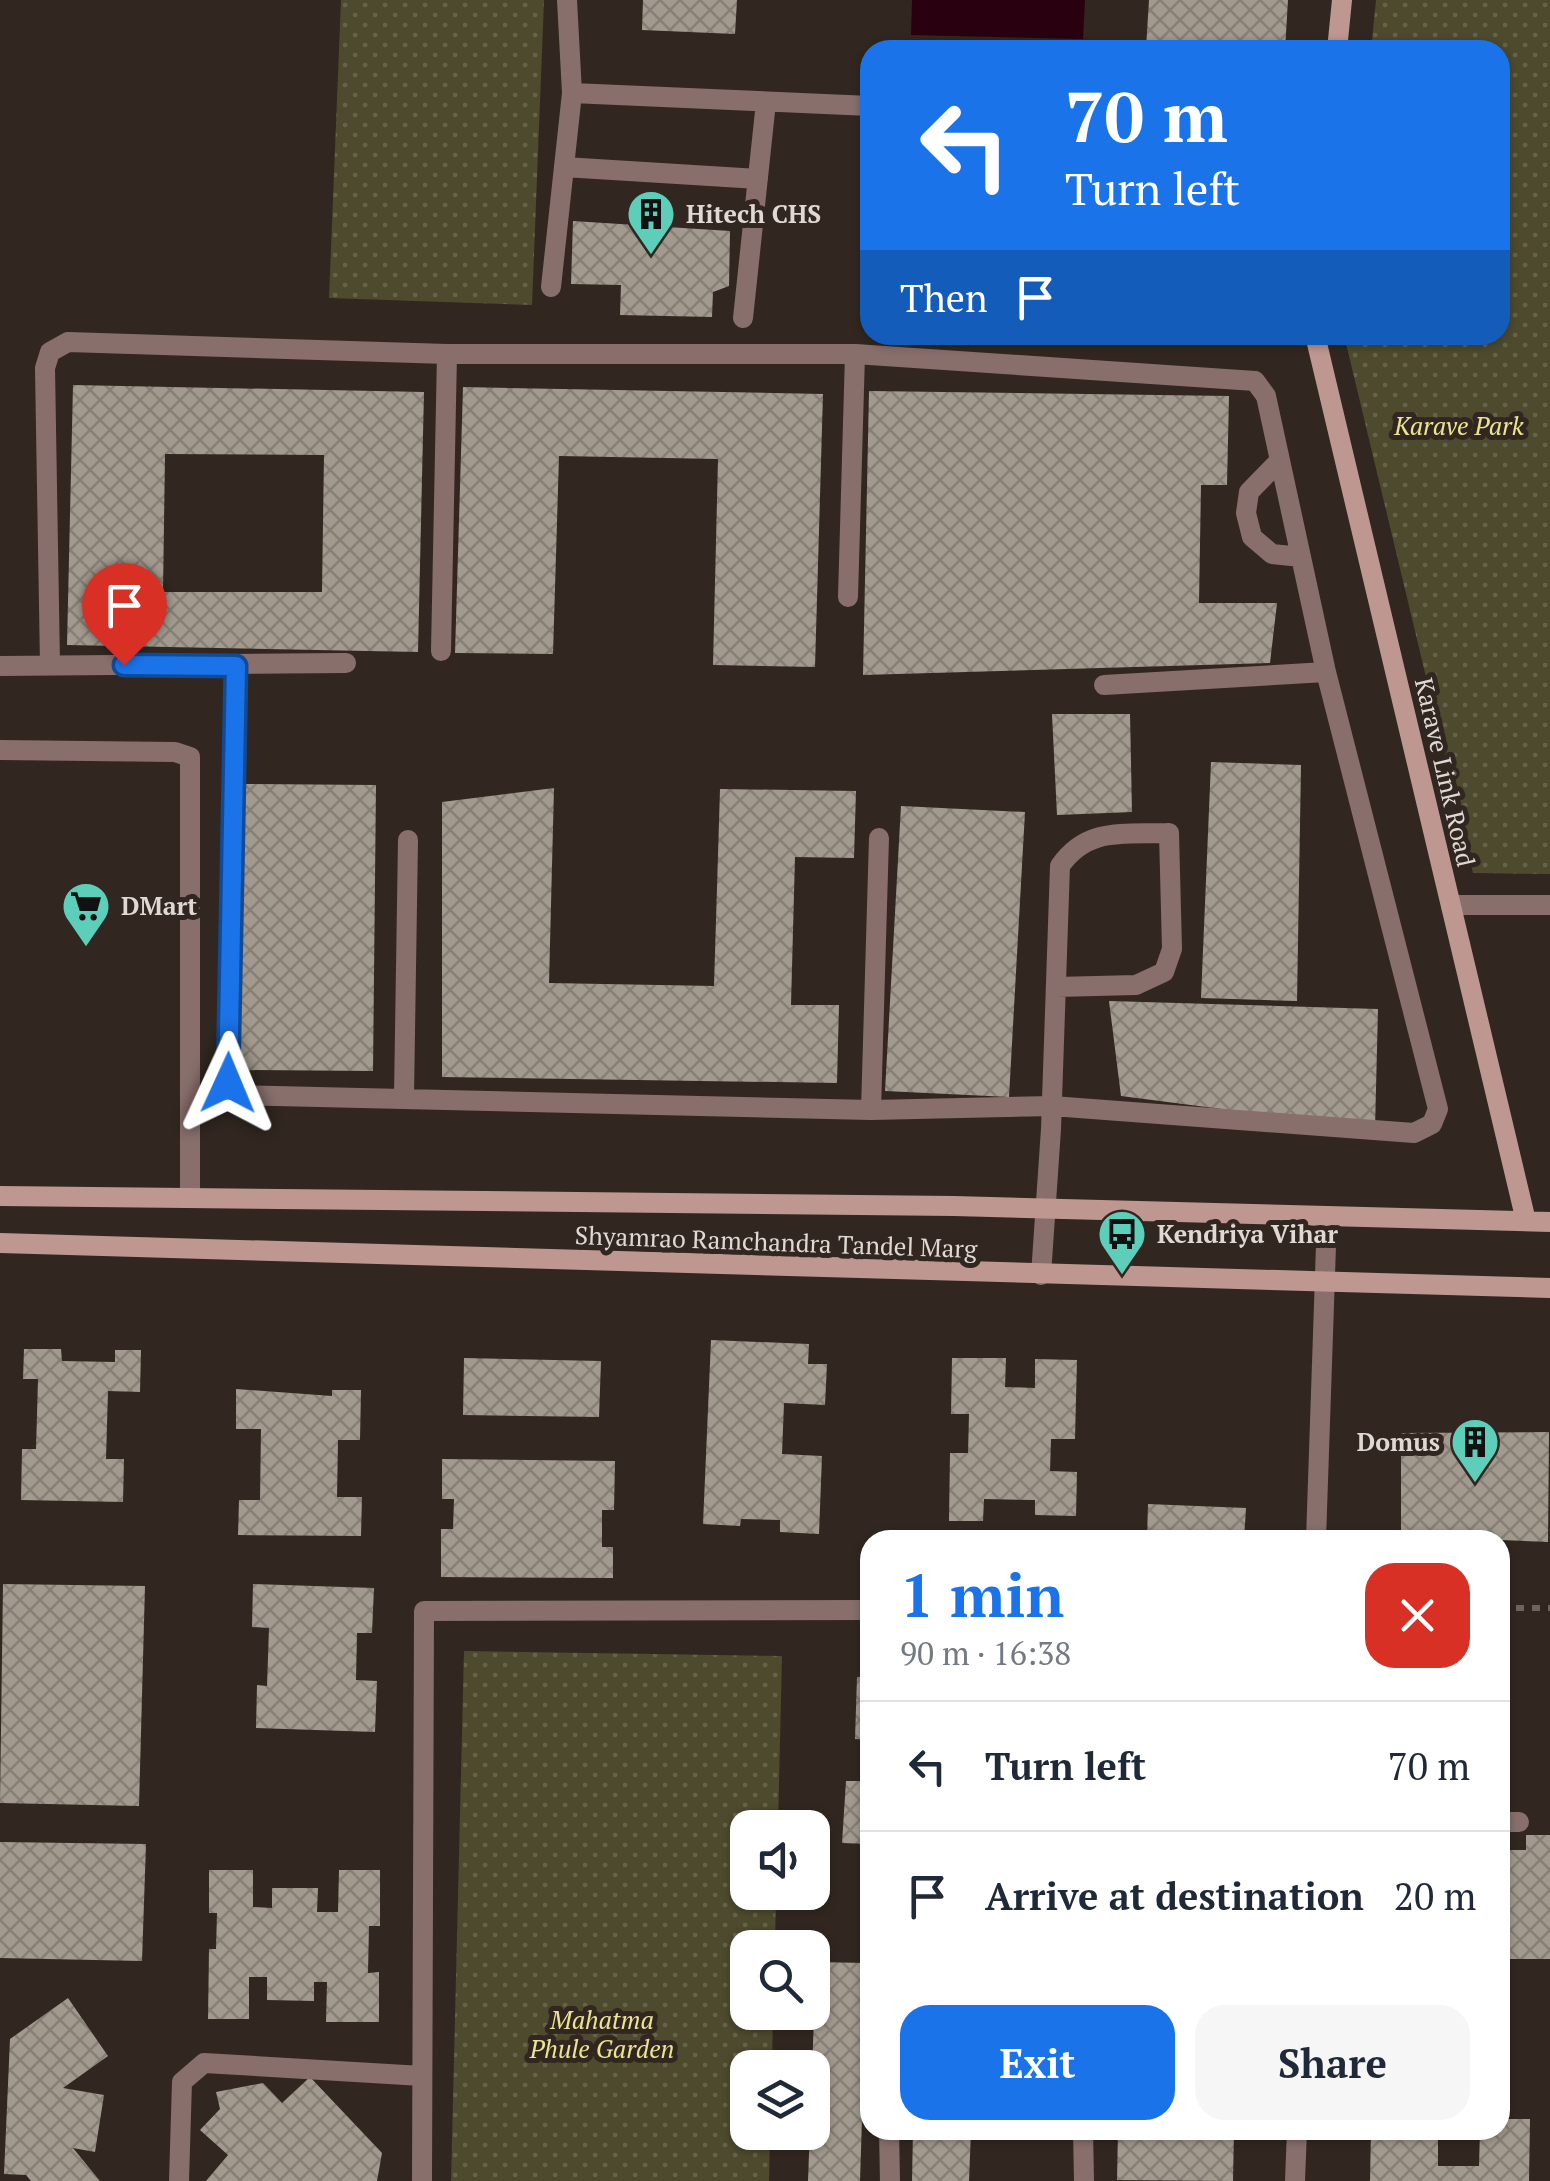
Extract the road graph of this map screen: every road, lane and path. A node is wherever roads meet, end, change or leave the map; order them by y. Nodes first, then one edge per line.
1 (567, 0) edge
2 (1342, 0) edge
3 (1337, 40) edge
4 (572, 94) junction
5 (766, 102) junction
6 (860, 106) edge
7 (564, 167) junction
8 (758, 179) junction
9 (551, 286) dead end
10 (743, 318) dead end
11 (1317, 345) edge
12 (448, 354) junction
13 (856, 354) junction
14 (1280, 460) junction
15 (1301, 557) junction
16 (848, 598) dead end
17 (441, 651) dead end
18 (346, 663) dead end
19 (50, 665) junction
20 (0, 666) edge
21 (236, 666) junction
22 (1326, 672) junction
23 (1104, 685) dead end
24 (0, 750) edge
25 (879, 838) dead end
26 (408, 840) dead end
27 (1450, 904) junction
28 (1550, 905) edge
29 (1056, 987) junction
30 (404, 1096) junction
31 (1052, 1106) junction
32 (872, 1110) junction
33 (0, 1196) edge
34 (190, 1198) junction
35 (1044, 1209) junction
36 (1327, 1216) junction
37 (1526, 1221) junction
38 (1550, 1222) edge
39 (0, 1243) edge
40 (1041, 1276) junction
41 (1325, 1282) junction
42 (1550, 1288) edge
43 (1316, 1530) edge
44 (1510, 1608) edge
45 (1550, 1608) edge
46 (860, 1610) edge
47 (422, 2076) junction
48 (889, 2140) edge
49 (1083, 2140) edge
50 (1297, 2140) edge
51 (178, 2181) edge
52 (422, 2181) edge
53 (890, 2181) edge
54 (1084, 2181) edge
55 (1295, 2181) edge

1 - 4 street
2 - 3 street
4 - 5 street
4 - 7 street
5 - 6 street
5 - 8 street
7 - 8 street
7 - 9 street
8 - 10 street
11 - 27 street, Karave Link Road
12 - 13 street
12 - 17 street
12 - 19 street
13 - 14 street
13 - 16 street
14 - 15 street
14 - 15 street
15 - 22 street
18 - 21 street
19 - 20 street
19 - 21 street
21 - 30 street
22 - 23 street
22 - 31 street
24 - 34 street
25 - 32 street
26 - 30 street
27 - 28 street
27 - 37 street, Karave Link Road
29 - 29 street
29 - 31 street
30 - 32 street
31 - 32 street
31 - 35 street
33 - 34 street, Shyamrao Ramchandra Tandel Marg
34 - 35 street, Shyamrao Ramchandra Tandel Marg
35 - 36 street, Shyamrao Ramchandra Tandel Marg
35 - 40 street
36 - 37 street, Shyamrao Ramchandra Tandel Marg
36 - 41 street
37 - 38 street, Shyamrao Ramchandra Tandel Marg
39 - 40 street, Shyamrao Ramchandra Tandel Marg
40 - 41 street, Shyamrao Ramchandra Tandel Marg
41 - 42 street, Shyamrao Ramchandra Tandel Marg
41 - 43 street
44 - 45 path
46 - 47 street
47 - 51 street
47 - 52 street
48 - 53 street
49 - 54 street
50 - 55 street

